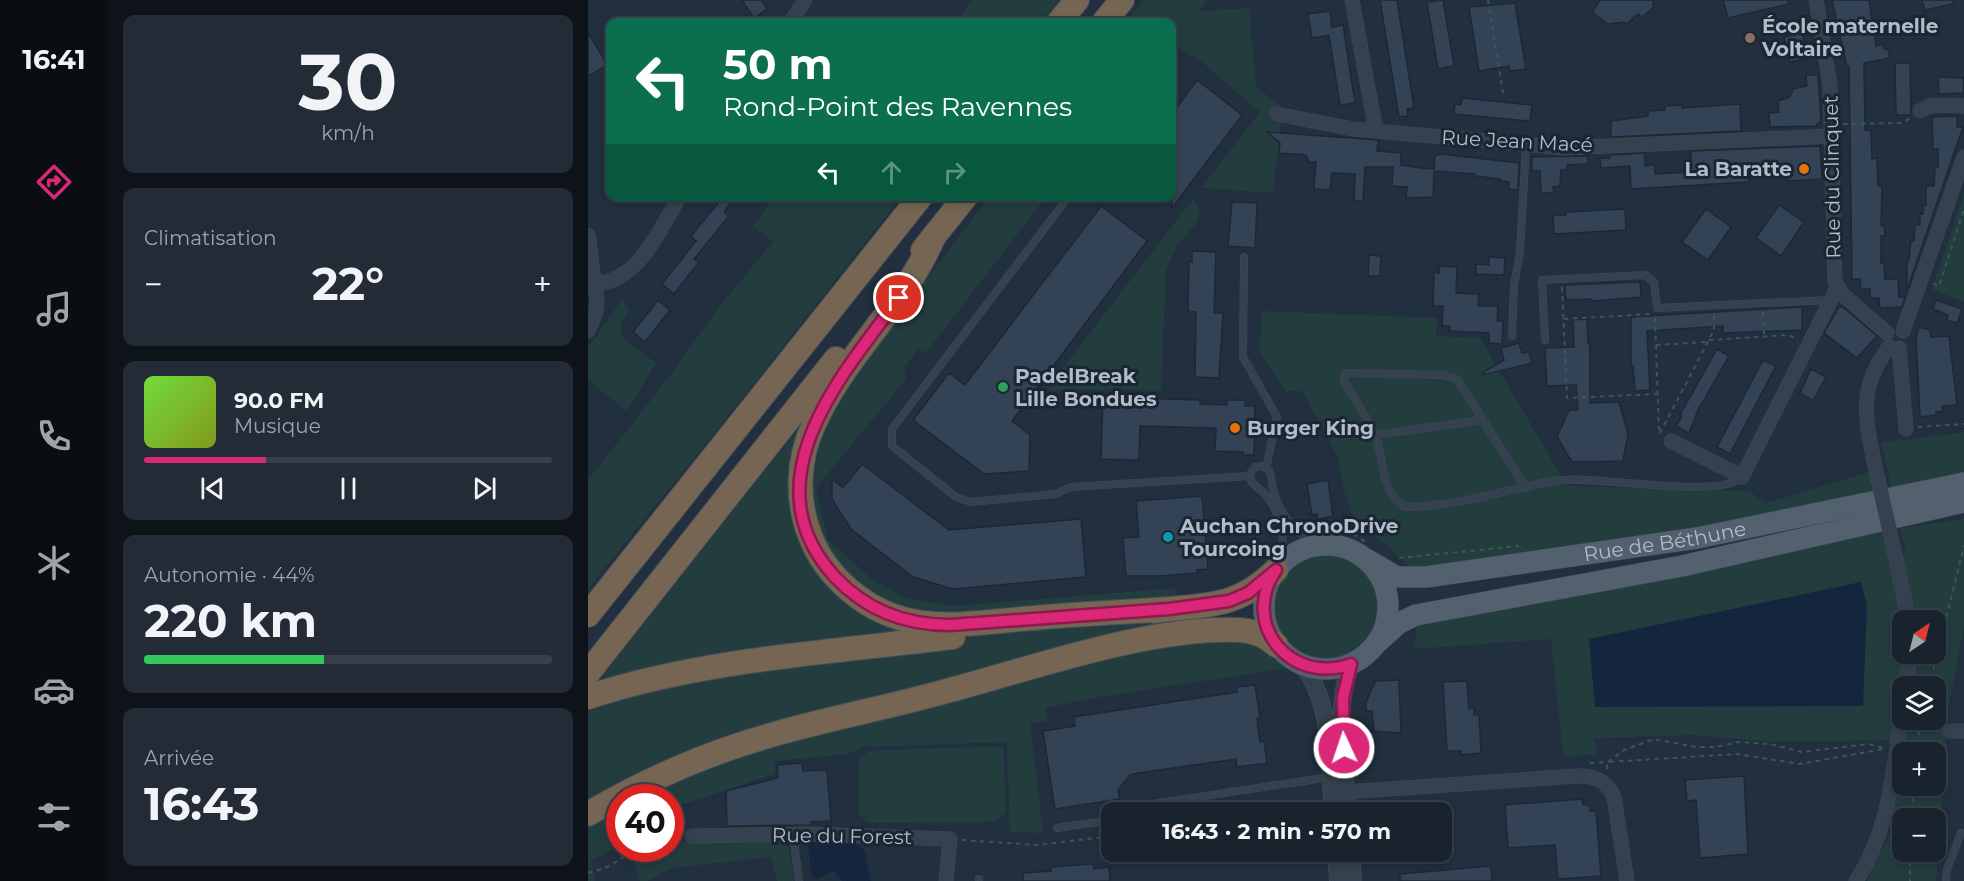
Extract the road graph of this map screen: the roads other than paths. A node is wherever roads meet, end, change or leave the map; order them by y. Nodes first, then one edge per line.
1 (805, 0) edge
2 (1077, 0) edge
3 (1122, 0) edge
4 (1352, 0) edge
5 (1816, 0) edge
6 (794, 18) edge
7 (1062, 18) edge
8 (1107, 18) edge
9 (1964, 106) edge
10 (1920, 111) road end
11 (1277, 114) dead end
12 (1831, 130) junction
13 (1376, 131) junction
14 (1526, 146) junction
15 (1964, 157) edge
16 (677, 201) edge
17 (917, 201) edge
18 (962, 201) edge
19 (1065, 201) edge
20 (588, 235) edge
21 (933, 238) junction
22 (1244, 257) dead end
23 (596, 284) junction
24 (1834, 294) junction
25 (588, 331) edge
26 (1512, 336) dead end
27 (1545, 340) dead end
28 (1892, 342) junction
29 (1483, 420) junction
30 (1906, 429) road end
31 (1375, 435) junction
32 (1665, 438) road end
33 (1266, 468) junction
34 (1250, 476) junction
35 (1742, 477) junction
36 (1271, 481) junction
37 (1964, 483) edge
38 (1259, 488) junction
39 (1526, 488) junction
40 (1964, 502) edge
41 (1318, 545) junction
42 (1371, 555) junction
43 (1279, 566) junction
44 (1169, 609) junction
45 (1907, 610) edge
46 (588, 615) edge
47 (1378, 642) junction
48 (1276, 645) junction
49 (1302, 664) junction
50 (1351, 664) junction
51 (588, 673) edge
52 (588, 697) edge
53 (1899, 730) edge
54 (1330, 777) junction
55 (1346, 792) junction
56 (1166, 802) edge
57 (1332, 802) edge
58 (1347, 802) edge
59 (588, 814) edge
60 (1101, 822) edge
61 (1057, 828) dead end
62 (1961, 833) dead end
63 (793, 834) junction
64 (692, 836) dead end
65 (1337, 862) edge
66 (1351, 862) edge
67 (799, 881) edge
68 (946, 881) edge
69 (1338, 881) edge
70 (1353, 881) edge
71 (1628, 881) edge
72 (1856, 881) edge
73 (1946, 881) edge

1 - 6 street
2 - 7 highway
3 - 8 highway
4 - 13 street
5 - 12 street, Rue du Clinquet
9 - 10 street
11 - 13 street, Rue Jean Macé
12 - 14 street, Rue Jean Macé
12 - 24 street, Rue du Clinquet
13 - 14 street, Rue Jean Macé
14 - 26 lane
15 - 28 street
16 - 23 street
17 - 46 highway
18 - 21 highway
19 - 34 lane
20 - 23 street
21 - 44 highway
21 - 51 highway
22 - 33 lane
23 - 25 street
24 - 27 lane
24 - 28 street, Rue du Clinquet
24 - 35 street
28 - 30 street
28 - 45 street, bridge
29 - 31 lane
29 - 31 lane
29 - 39 lane
31 - 39 lane
32 - 35 street
33 - 34 lane
33 - 36 lane
34 - 38 lane
35 - 39 lane
36 - 38 lane
36 - 41 lane
37 - 42 main road, Rue de Béthune
38 - 43 lane
40 - 47 main road, Rue de Béthune
41 - 42 main road
41 - 43 main road
42 - 47 main road
43 - 44 highway
43 - 48 main road
44 - 52 highway
47 - 50 main road
48 - 49 main road
48 - 59 highway
49 - 50 main road
49 - 54 street
50 - 55 street
53 - 72 street
54 - 56 lane
54 - 57 street
55 - 58 street
55 - 71 street
60 - 61 lane
62 - 73 lane
63 - 64 street, Rue du Forest
63 - 67 lane
63 - 68 street, Rue du Forest
65 - 69 street
66 - 70 street

